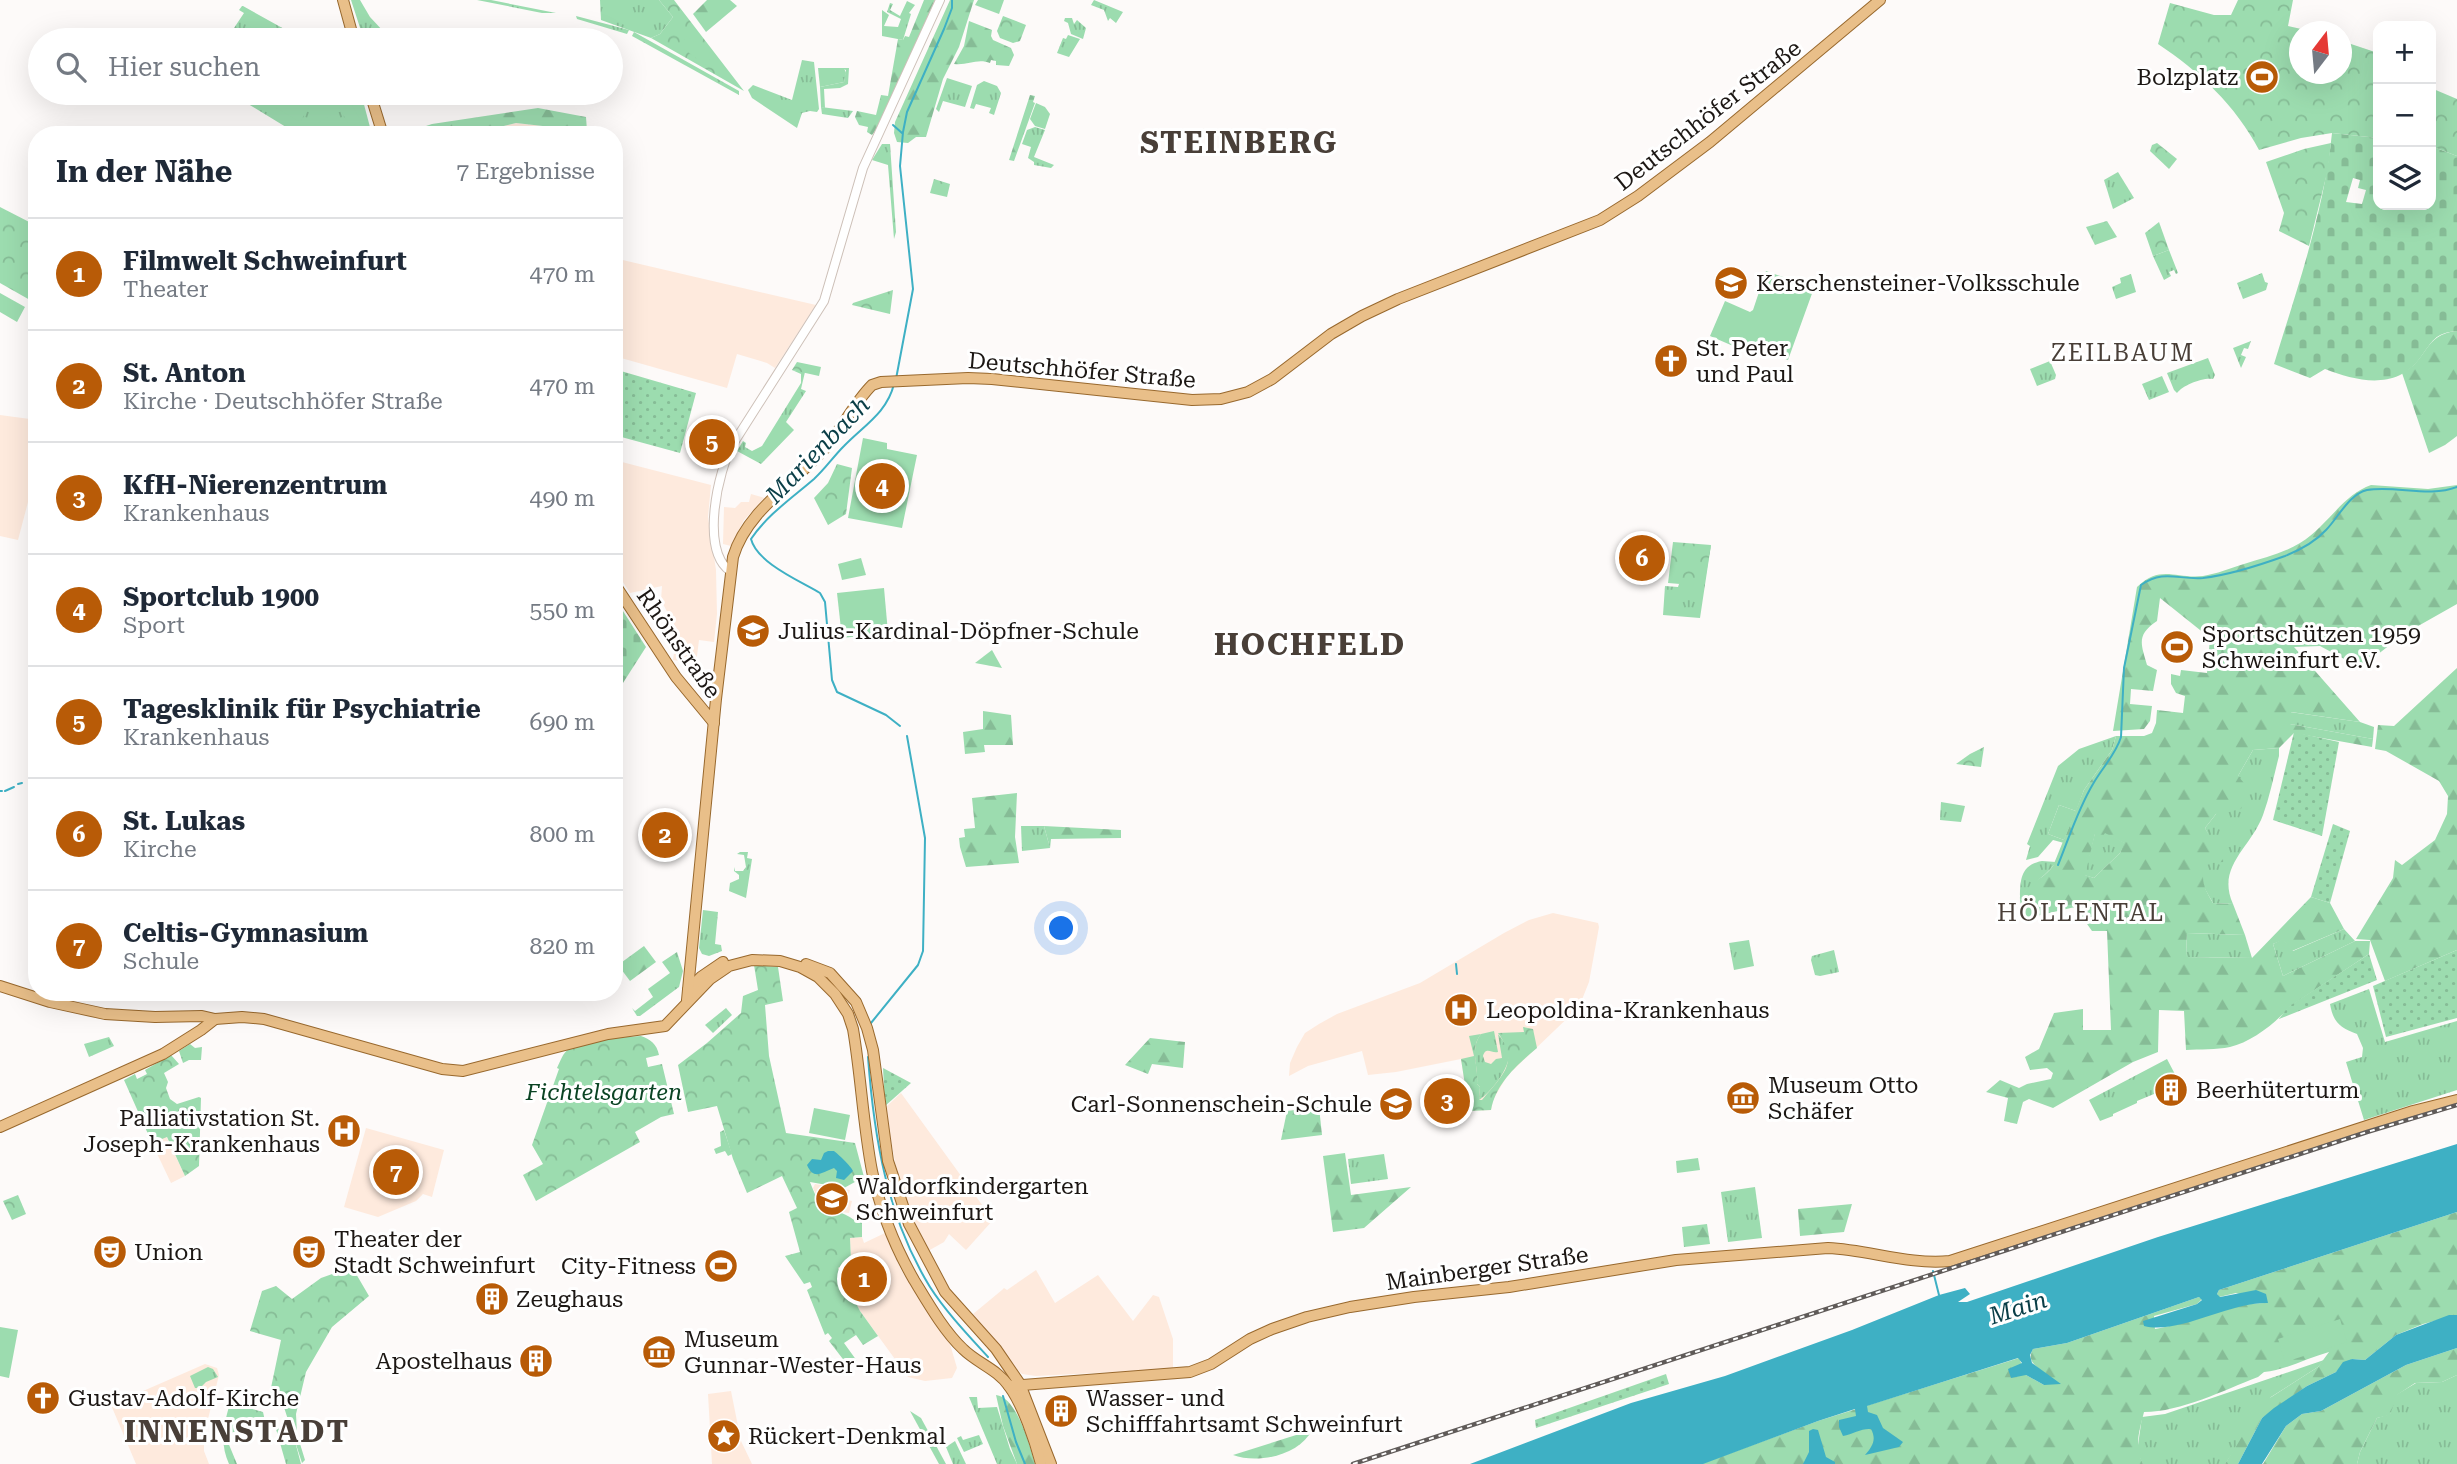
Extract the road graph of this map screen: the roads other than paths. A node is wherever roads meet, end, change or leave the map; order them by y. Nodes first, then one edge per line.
1 (342, 0) edge
2 (940, 0) edge
3 (1880, 0) edge
4 (351, 28) edge
5 (374, 105) edge
6 (380, 126) edge
7 (730, 571) junction
8 (623, 597) edge
9 (714, 723) junction
10 (0, 986) edge
11 (840, 990) junction
12 (28, 995) edge
13 (687, 995) junction
14 (46, 1001) edge
15 (215, 1018) junction
16 (873, 1050) junction
17 (856, 1051) junction
18 (2457, 1100) edge
19 (0, 1127) edge
20 (996, 1349) junction
21 (981, 1362) junction
22 (1020, 1384) junction
23 (1009, 1385) junction
24 (1041, 1464) edge
25 (1051, 1464) edge

1 - 4 main road
2 - 7 street
3 - 7 main road, Deutschhöfer Straße
5 - 6 main road
7 - 9 main road, Deutschhöfer Straße
8 - 9 main road, Rhönstraße
9 - 13 main road, Deutschhöfer Straße
10 - 12 main road
11 - 13 main road
11 - 16 main road
11 - 17 main road
13 - 15 main road
14 - 15 main road
15 - 19 main road
16 - 17 main road
16 - 20 main road
17 - 21 main road
18 - 22 main road, Mainberger Straße
20 - 21 main road
20 - 22 main road
21 - 23 main road
22 - 23 main road, Mainberger Straße
22 - 25 main road
23 - 24 main road

